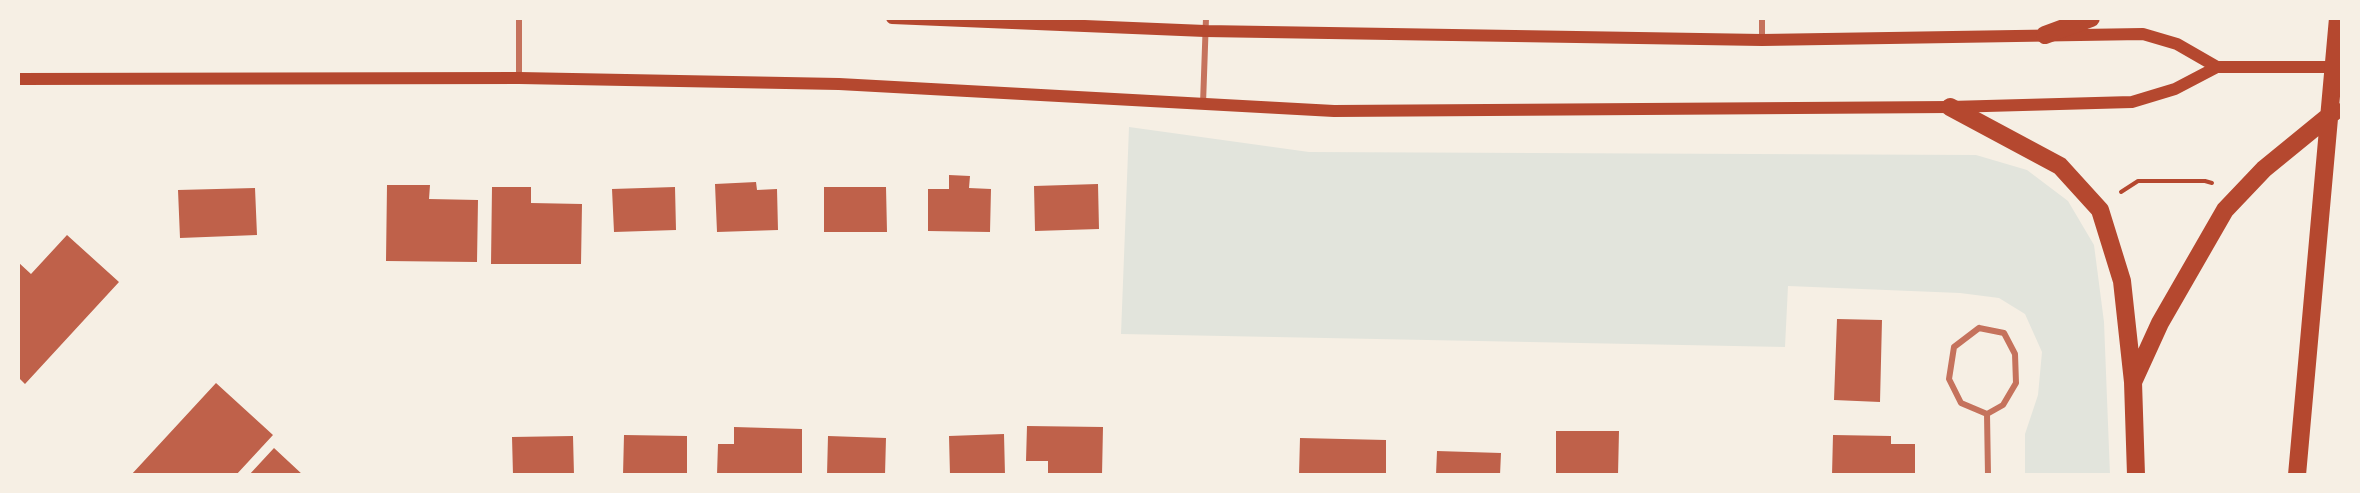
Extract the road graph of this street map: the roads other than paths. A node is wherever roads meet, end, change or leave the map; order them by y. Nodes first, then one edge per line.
1 (519, 18) edge
2 (892, 18) edge
3 (1762, 18) edge
4 (2091, 18) edge
5 (2333, 18) edge
6 (2338, 18) edge
7 (1206, 24) edge
8 (2342, 27) edge
9 (2045, 35) junction
10 (1762, 40) junction
11 (2217, 67) junction
12 (2342, 68) edge
13 (519, 78) junction
14 (18, 79) edge
15 (1203, 105) junction
16 (2342, 105) edge
17 (1950, 107) junction
18 (2133, 382) junction
19 (1987, 414) junction
20 (1988, 475) edge
21 (2136, 475) edge
22 (2297, 475) edge

1 - 13 street
2 - 7 main road
3 - 10 street
4 - 9 highway
5 - 8 highway
6 - 22 highway
7 - 10 main road
7 - 15 street
9 - 10 main road
9 - 11 main road
11 - 12 main road
11 - 17 main road
13 - 14 main road
13 - 15 main road
15 - 17 main road
16 - 18 highway
17 - 18 highway
18 - 21 highway
19 - 19 street
19 - 20 street

